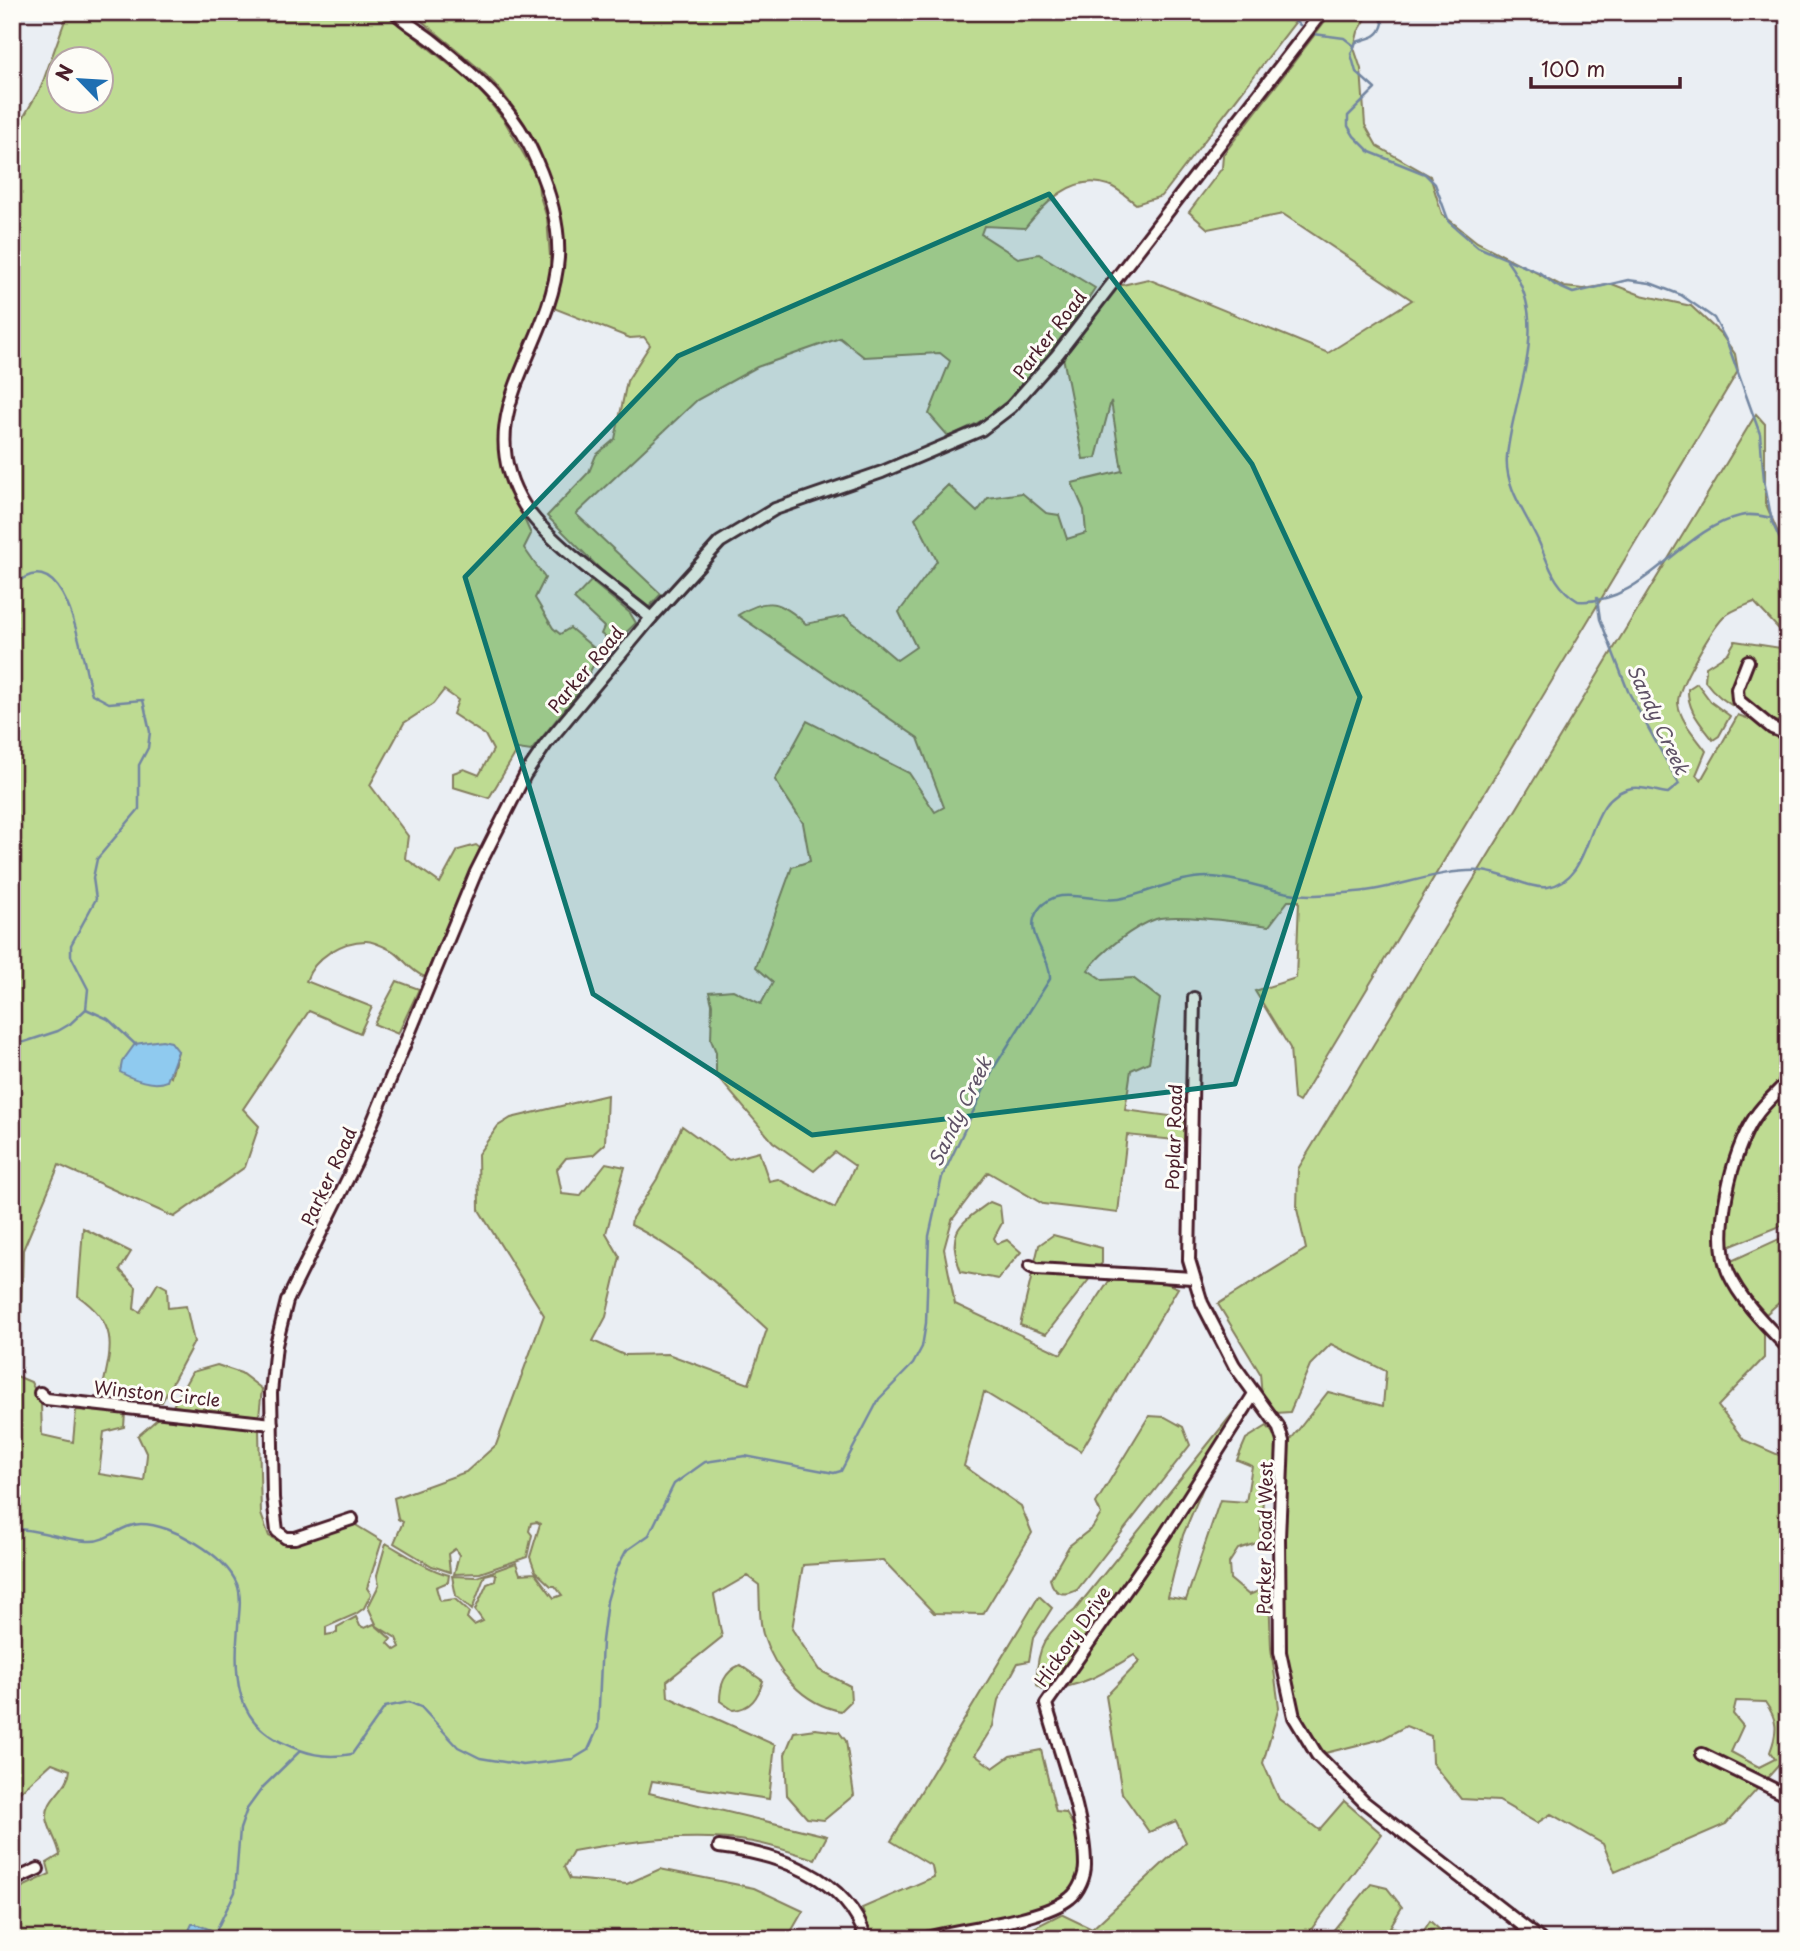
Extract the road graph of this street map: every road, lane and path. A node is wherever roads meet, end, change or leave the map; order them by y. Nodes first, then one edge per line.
1 (395, 12) edge
2 (1322, 12) edge
3 (651, 618) junction
4 (1748, 661) dead end
5 (1788, 734) edge
6 (1194, 998) dead end
7 (1788, 1081) edge
8 (1030, 1266) dead end
9 (1193, 1278) junction
10 (1788, 1348) edge
11 (40, 1393) dead end
12 (1254, 1394) junction
13 (272, 1424) junction
14 (352, 1518) dead end
15 (1702, 1754) dead end
16 (1788, 1796) edge
17 (719, 1847) dead end
18 (38, 1869) dead end
19 (12, 1881) edge
20 (866, 1939) edge
21 (922, 1939) edge
22 (1540, 1939) edge

1 - 3 street
2 - 3 street, Parker Road
3 - 13 street, Parker Road
4 - 5 street
6 - 9 street, Poplar Road
7 - 10 street
8 - 9 street
9 - 12 street, Parker Road West
11 - 13 street, Winston Circle
12 - 21 street, Hickory Drive
12 - 22 street, Parker Road West
13 - 14 street, Parker Road
15 - 16 street
17 - 20 street
18 - 19 street

